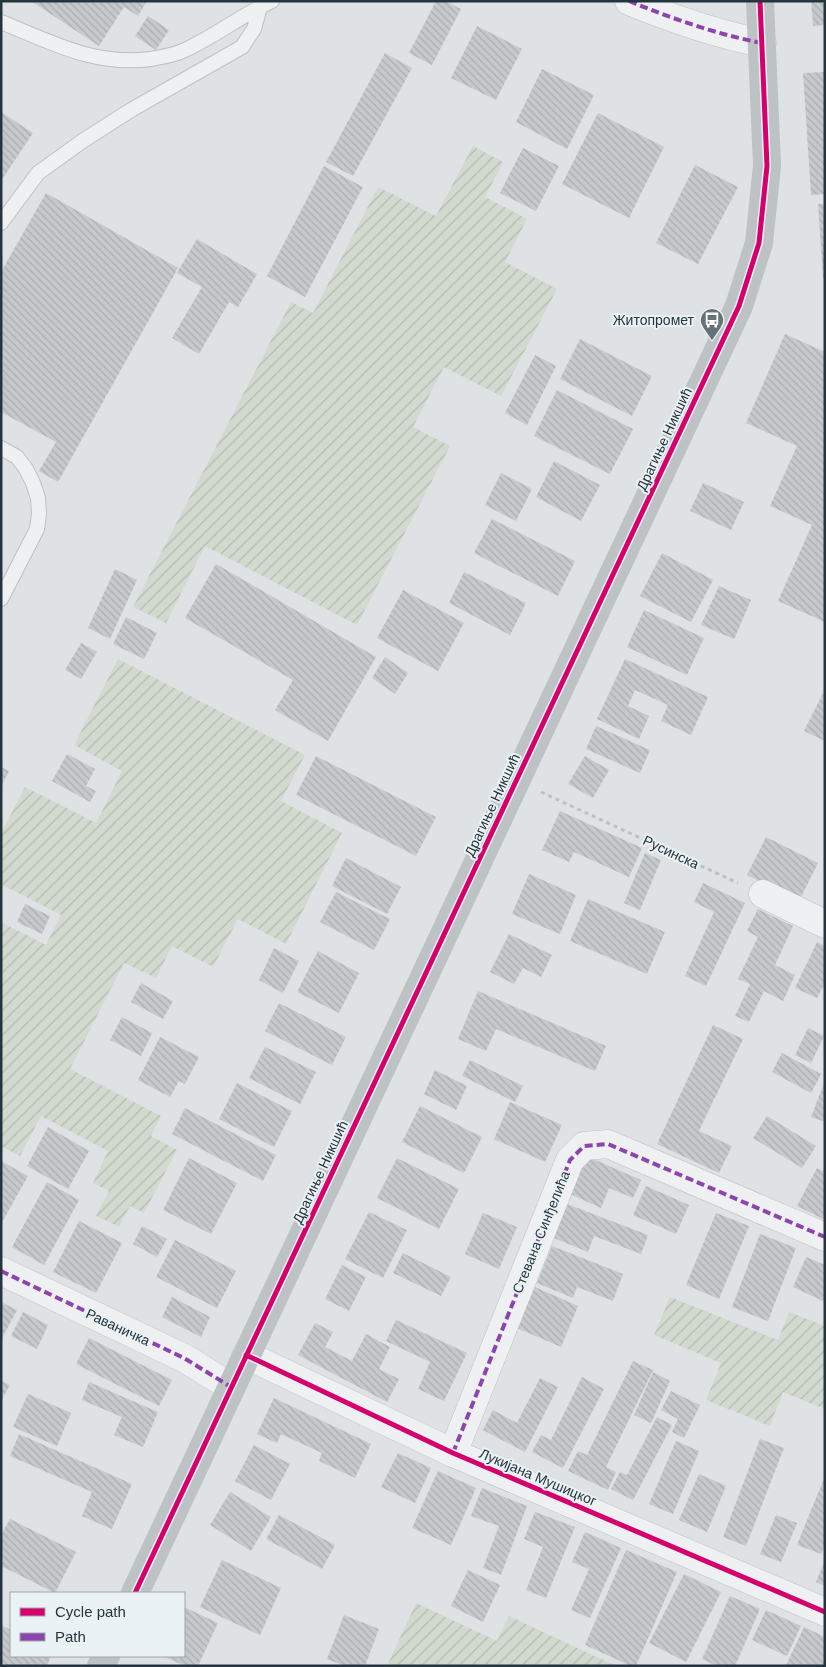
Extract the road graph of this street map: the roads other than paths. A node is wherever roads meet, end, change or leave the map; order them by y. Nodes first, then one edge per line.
1 (629, 1) edge
2 (760, 1) edge
3 (266, 4) edge
4 (1, 22) edge
5 (762, 43) junction
6 (1, 223) edge
7 (1, 448) edge
8 (1, 599) edge
9 (763, 894) road end
10 (825, 924) edge
11 (825, 1237) edge
12 (1, 1271) edge
13 (246, 1355) junction
14 (231, 1387) junction
15 (453, 1453) junction
16 (135, 1592) edge
17 (825, 1612) edge

1 - 5 street
2 - 5 street, Драгиње Никшић
3 - 4 lane
3 - 6 lane
5 - 13 street, Драгиње Никшић
7 - 8 lane
9 - 10 street
11 - 15 street, Стевана Синђелића
12 - 14 street, Раваничка
13 - 14 street, Драгиње Никшић
13 - 15 street, Лукијана Мушицког
14 - 16 street, Драгиње Никшић
15 - 17 street, Лукијана Мушицког

